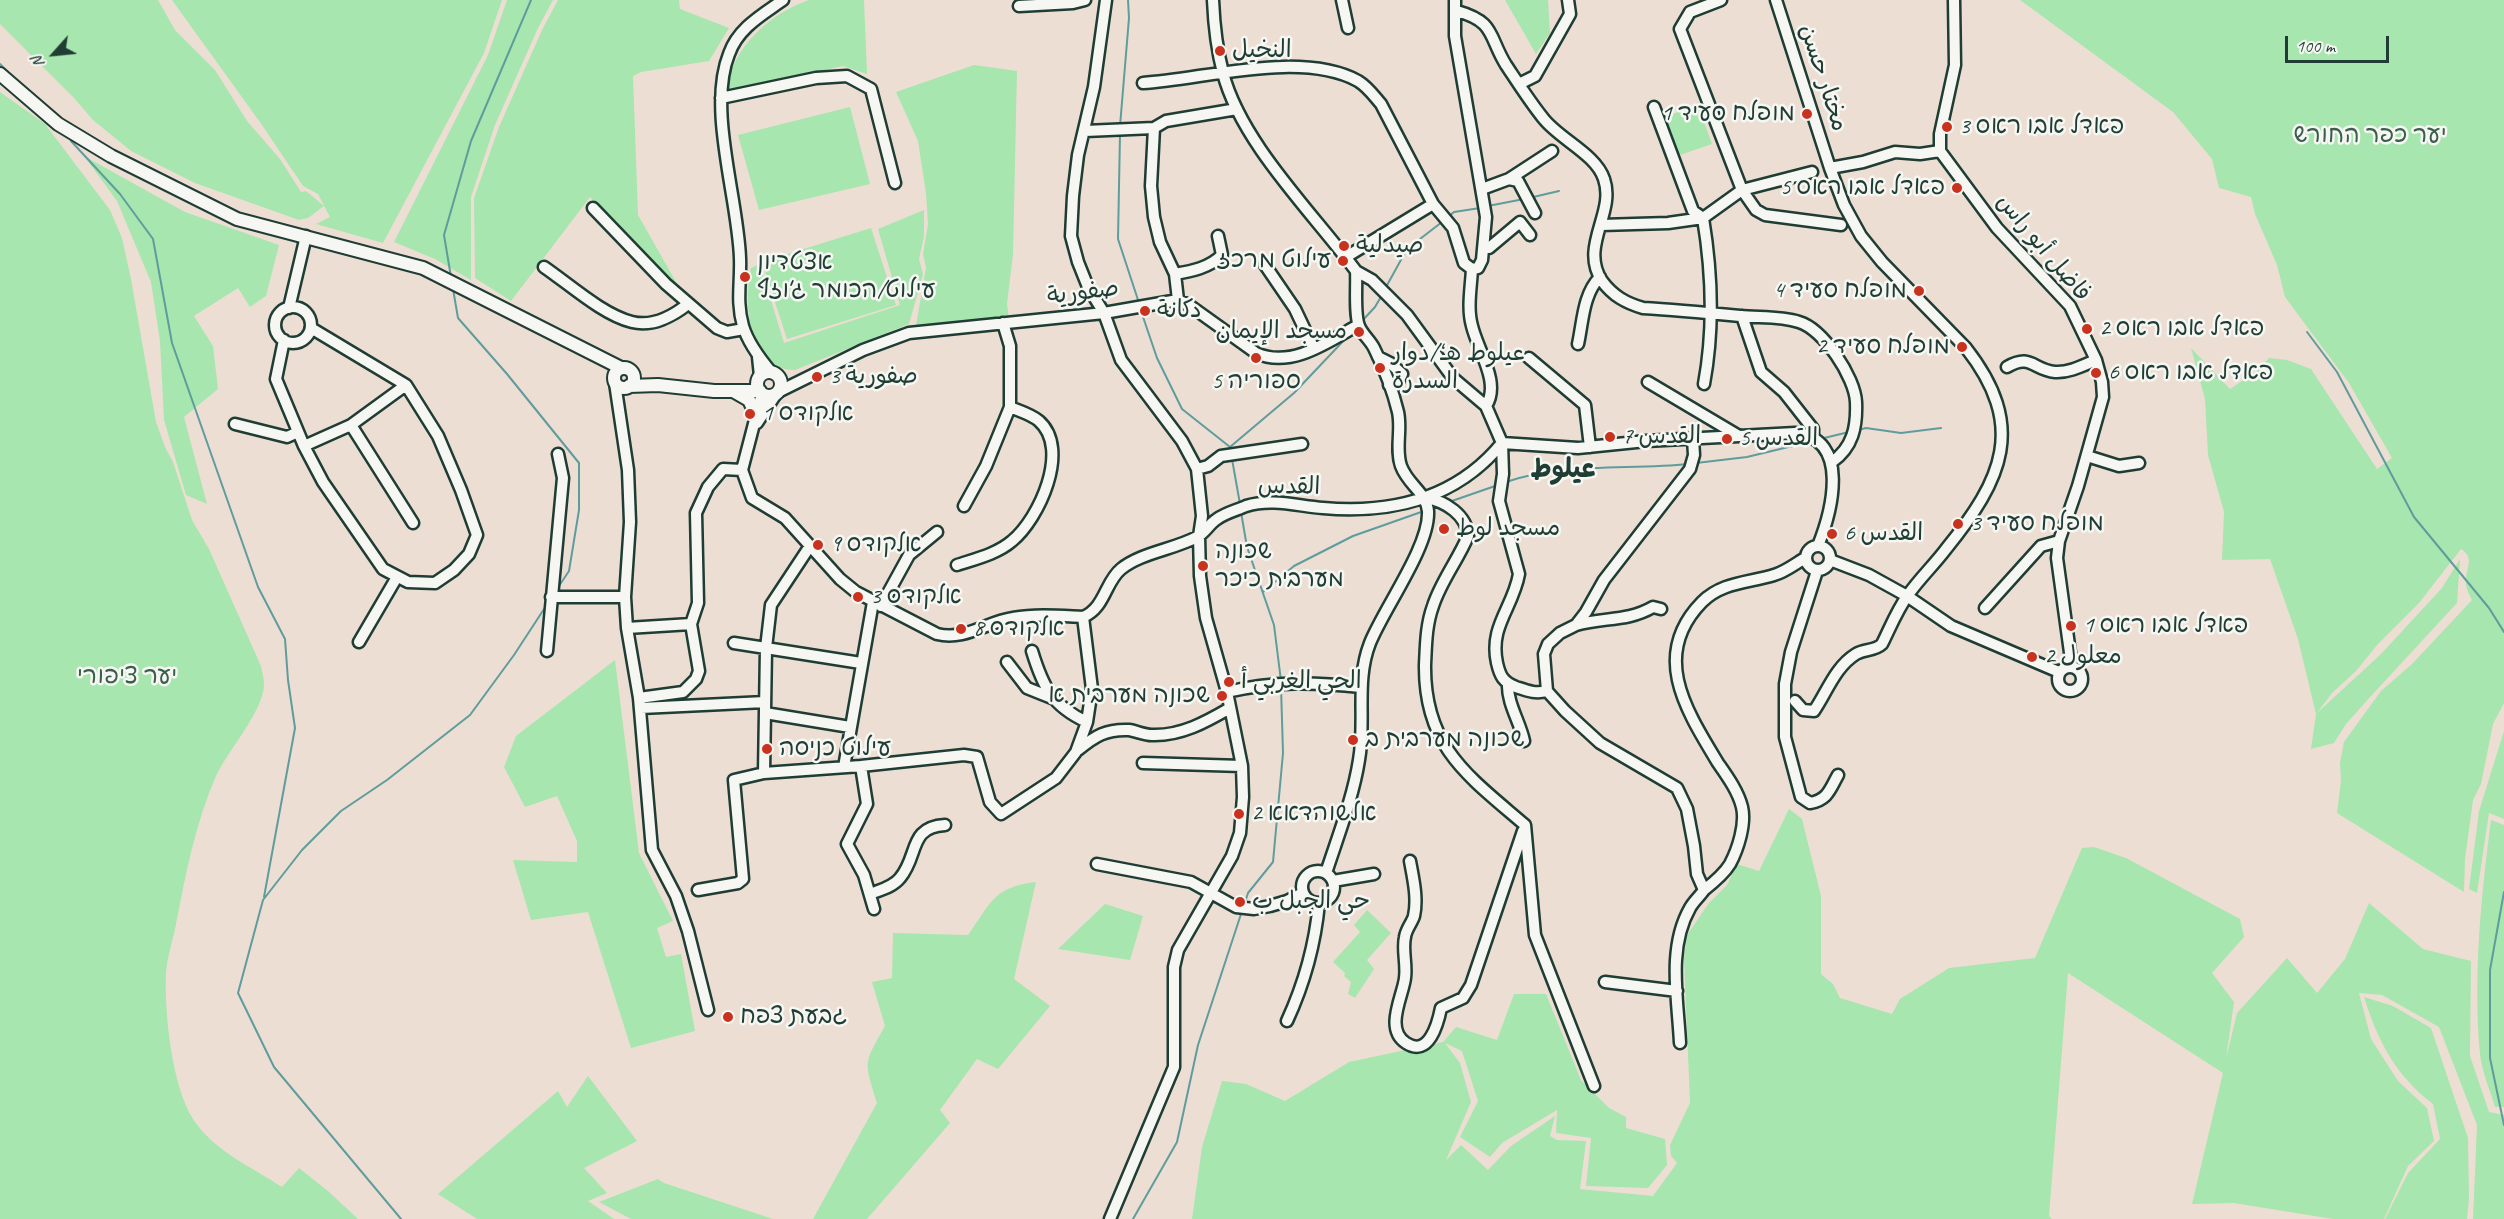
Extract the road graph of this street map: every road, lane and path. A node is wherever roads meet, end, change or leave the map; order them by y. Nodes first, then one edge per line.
1 (783, 0) edge
2 (1085, 0) edge
3 (1106, 0) edge
4 (1213, 0) edge
5 (1342, 0) edge
6 (1568, 0) edge
7 (1721, 0) edge
8 (1776, 0) edge
9 (1954, 0) edge
10 (1456, 5) edge
11 (1019, 6) dead end
12 (1348, 28) dead end
13 (0, 74) edge
14 (1223, 74) junction
15 (1143, 83) dead end
16 (1519, 84) junction
17 (721, 98) junction
18 (1654, 107) dead end
19 (1237, 110) junction
20 (1154, 128) junction
21 (1085, 130) junction
22 (1552, 152) dead end
23 (1940, 152) junction
24 (1830, 168) junction
25 (1812, 172) dead end
26 (1509, 179) junction
27 (895, 183) dead end
28 (1482, 189) junction
29 (1742, 190) junction
30 (1433, 204) junction
31 (593, 208) dead end
32 (1535, 213) dead end
33 (1703, 218) junction
34 (1601, 225) junction
35 (1841, 225) dead end
36 (1530, 235) dead end
37 (306, 236) junction
38 (1218, 236) dead end
39 (1484, 248) junction
40 (1346, 257) junction
41 (1264, 265) dead end
42 (544, 267) dead end
43 (1472, 269) junction
44 (1356, 271) junction
45 (1175, 274) junction
46 (1600, 277) junction
47 (1178, 300) junction
48 (688, 304) junction
49 (289, 308) junction
50 (1104, 313) junction
51 (1710, 313) junction
52 (1742, 316) junction
53 (1003, 323) junction
54 (1358, 325) junction
55 (311, 328) junction
56 (744, 329) junction
57 (284, 340) junction
58 (1578, 344) dead end
59 (1314, 349) junction
60 (1378, 357) junction
61 (1529, 358) dead end
62 (2096, 360) junction
63 (2007, 367) dead end
64 (767, 376) junction
65 (623, 379) junction
66 (797, 381) junction
67 (1648, 382) dead end
68 (1704, 384) dead end
69 (406, 385) junction
70 (1389, 385) junction
71 (714, 391) junction
72 (734, 392) junction
73 (761, 392) junction
74 (777, 393) junction
75 (1486, 406) junction
76 (1010, 407) junction
77 (756, 415) junction
78 (235, 424) dead end
79 (351, 425) junction
80 (752, 431) junction
81 (298, 432) junction
82 (1739, 436) junction
83 (1813, 436) junction
84 (1694, 439) junction
85 (1502, 443) junction
86 (1302, 444) dead end
87 (304, 446) junction
88 (1590, 447) junction
89 (558, 454) dead end
90 (2086, 456) junction
91 (1832, 462) junction
92 (2139, 463) dead end
93 (1197, 469) junction
94 (742, 470) junction
95 (1426, 498) junction
96 (964, 506) dead end
97 (412, 523) dead end
98 (937, 532) dead end
99 (1199, 536) junction
100 (2059, 541) junction
101 (810, 546) junction
102 (1818, 546) junction
103 (1805, 558) junction
104 (1830, 560) junction
105 (957, 565) dead end
106 (1817, 571) junction
107 (397, 577) junction
108 (1907, 596) junction
109 (551, 597) junction
110 (625, 597) junction
111 (877, 604) junction
112 (1985, 608) dead end
113 (1661, 609) dead end
114 (1083, 617) junction
115 (691, 624) junction
116 (1576, 625) junction
117 (627, 628) junction
118 (358, 642) dead end
119 (734, 643) dead end
120 (766, 648) junction
121 (547, 651) dead end
122 (1032, 651) dead end
123 (1007, 662) dead end
124 (861, 663) junction
125 (2073, 667) junction
126 (2059, 672) junction
127 (1508, 684) junction
128 (1361, 687) junction
129 (1547, 691) junction
130 (1227, 692) junction
131 (1052, 698) junction
132 (1795, 701) dead end
133 (765, 702) junction
134 (640, 703) junction
135 (1230, 708) junction
136 (765, 713) junction
137 (1087, 722) junction
138 (850, 727) junction
139 (1524, 741) dead end
140 (1076, 752) junction
141 (1143, 763) dead end
142 (844, 766) junction
143 (861, 766) junction
144 (1242, 766) junction
145 (764, 772) junction
146 (1838, 775) dead end
147 (945, 825) dead end
148 (1525, 825) junction
149 (1410, 861) dead end
150 (1097, 864) dead end
151 (1374, 874) dead end
152 (1330, 877) junction
153 (698, 890) dead end
154 (1704, 890) junction
155 (1210, 892) junction
156 (1303, 893) junction
157 (870, 894) junction
158 (1318, 903) junction
159 (874, 909) dead end
160 (1605, 982) dead end
161 (1677, 991) junction
162 (708, 1010) dead end
163 (1287, 1021) dead end
164 (1680, 1043) dead end
165 (1594, 1086) dead end
166 (1110, 1219) edge

1 - 17 street
2 - 11 street
3 - 21 street
4 - 14 street
5 - 12 street
6 - 16 street
7 - 29 street
8 - 24 street, مختار حسن
9 - 23 street
10 - 16 street
10 - 28 street
13 - 37 main road
14 - 15 street
14 - 19 street
14 - 30 street
16 - 34 street
17 - 27 street
17 - 56 street
18 - 33 street
19 - 20 street
19 - 40 street
20 - 21 street
20 - 45 street
21 - 50 street
22 - 26 street
23 - 24 street
23 - 62 street, فاضل أبو راس
24 - 108 street, مختار حسن
25 - 29 street
26 - 28 street
26 - 32 street
28 - 39 street
29 - 33 street
29 - 35 street
30 - 40 street
30 - 43 street
31 - 48 street
33 - 34 street
33 - 51 street
34 - 46 street
36 - 39 street
37 - 49 street
37 - 65 main road
38 - 45 street
39 - 43 street
40 - 44 street
41 - 59 street
42 - 48 street
43 - 75 street
44 - 54 street
44 - 75 street
45 - 47 street
46 - 51 street
46 - 58 street
47 - 50 street, صفورية
47 - 59 street
48 - 56 street
49 - 55 street
49 - 57 street
50 - 53 street, صفورية
50 - 93 street
51 - 52 street
51 - 68 street
52 - 83 street
52 - 91 street
53 - 66 street, صفورية
53 - 76 street
54 - 59 street
54 - 60 street
55 - 57 street
55 - 69 street
56 - 64 street
57 - 81 street
60 - 70 street
60 - 70 street
61 - 88 street
62 - 63 street
62 - 90 street, فاضل أبو راس
64 - 66 street
64 - 71 main road
64 - 73 main road
64 - 74 main road
65 - 71 main road
65 - 110 street
66 - 74 street, صفورية
67 - 82 street
69 - 79 street
69 - 107 street
70 - 95 street
71 - 72 main road
72 - 73 main road
72 - 77 main road
73 - 74 main road
73 - 77 street
74 - 80 street
75 - 85 street
76 - 96 street
76 - 105 street
77 - 80 street
78 - 81 street
79 - 87 street
79 - 97 street
80 - 94 street
81 - 87 street
82 - 83 street
82 - 84 street
83 - 91 street
84 - 88 street
84 - 116 street
85 - 88 street
85 - 95 street, القدس
85 - 127 street
86 - 93 street
87 - 107 street
89 - 109 street
90 - 92 street
90 - 100 street, فاضل أبو راس
91 - 102 street
93 - 99 street
94 - 101 street
94 - 115 street
95 - 99 street, القدس
95 - 128 street
95 - 148 street
98 - 111 street
99 - 114 street, القدس
99 - 130 street
100 - 112 street
100 - 125 street, فاضل أبو راس
101 - 111 street
101 - 120 street
102 - 103 street
102 - 104 street
103 - 106 street
103 - 154 street
104 - 106 street
104 - 108 street
106 - 146 street
107 - 118 street
108 - 126 street
108 - 132 street, مختار حسن
109 - 110 street
109 - 121 street
110 - 117 street
111 - 114 street
111 - 124 street
113 - 116 street
114 - 137 street
115 - 117 street
115 - 134 street
116 - 129 street
117 - 134 street
119 - 120 street
120 - 124 street
120 - 133 street
122 - 131 street
123 - 131 street
124 - 138 street
125 - 126 street
125 - 126 street
127 - 129 street
127 - 139 street
128 - 130 street
128 - 152 street
129 - 154 street
130 - 135 street
131 - 137 street
133 - 134 street
133 - 136 street
134 - 162 street
135 - 140 street
135 - 144 street
136 - 138 street
136 - 145 street
137 - 140 street
138 - 142 street
140 - 143 street
141 - 144 street
142 - 143 street
142 - 145 street
143 - 157 street
144 - 155 street
145 - 153 street
147 - 157 street
148 - 149 street
148 - 165 street
150 - 155 street
151 - 152 street
152 - 156 street
152 - 158 street
154 - 161 street
155 - 156 street
155 - 166 street
156 - 158 street
157 - 159 street
158 - 163 street
160 - 161 street
161 - 164 street

